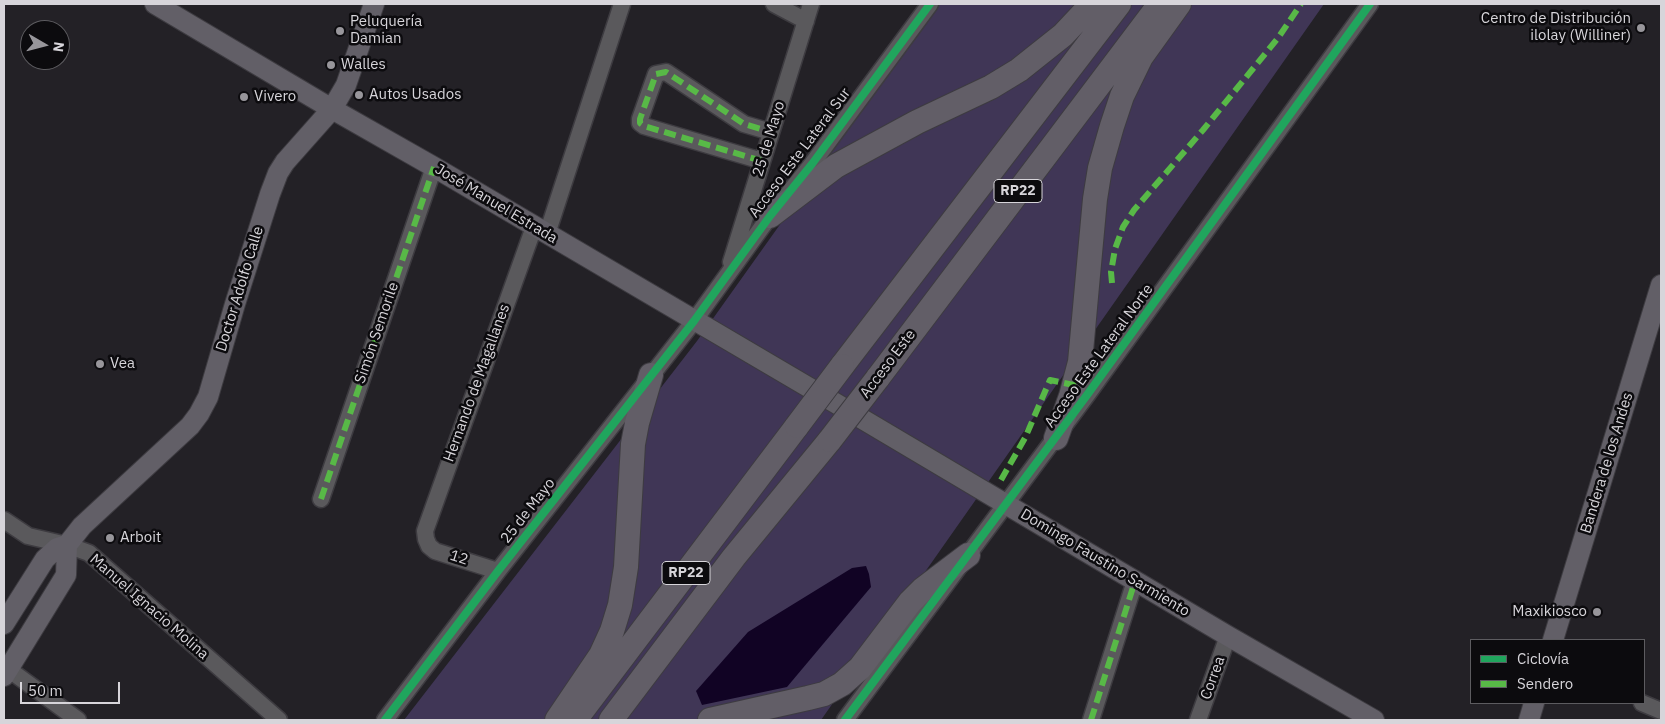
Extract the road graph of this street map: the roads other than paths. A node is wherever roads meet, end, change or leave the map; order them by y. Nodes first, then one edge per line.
1 (155, 4) edge
2 (374, 4) edge
3 (622, 4) edge
4 (774, 4) edge
5 (811, 4) edge
6 (930, 4) edge
7 (1092, 4) edge
8 (1119, 4) edge
9 (1160, 4) edge
10 (1179, 4) edge
11 (1370, 4) edge
12 (806, 21) junction
13 (332, 109) junction
14 (771, 132) junction
15 (762, 161) junction
16 (434, 167) junction
17 (770, 216) junction
18 (540, 230) junction
19 (727, 274) junction
20 (1661, 285) edge
21 (694, 321) junction
22 (651, 375) junction
23 (837, 404) joint
24 (1056, 438) junction
25 (321, 499) dead end
26 (1007, 504) junction
27 (4, 520) edge
28 (426, 539) joint
29 (67, 545) junction
30 (968, 555) junction
31 (498, 571) junction
32 (1135, 580) junction
33 (4, 624) edge
34 (1228, 636) junction
35 (1552, 639) edge
36 (5, 670) edge
37 (1534, 704) edge
38 (1644, 704) edge
39 (1661, 711) edge
40 (851, 718) edge
41 (78, 720) edge
42 (279, 720) edge
43 (385, 720) edge
44 (557, 720) edge
45 (575, 720) edge
46 (611, 720) edge
47 (710, 720) edge
48 (1091, 720) edge
49 (1198, 720) edge
50 (1374, 720) edge
51 (1529, 720) edge

1 - 13 main road, José Manuel Estrada
2 - 13 main road, Doctor Adolfo Calle
3 - 18 street, Hernando de Magallanes
4 - 12 street
5 - 12 street, 25 de Mayo
6 - 17 street, Acceso Este Lateral Sur
7 - 17 highway
8 - 45 highway, RP22, bridge
9 - 46 highway, Acceso Este / RP22, bridge
10 - 24 highway
11 - 24 street, Acceso Este Lateral Norte
12 - 14 street, 25 de Mayo
13 - 16 main road, José Manuel Estrada
13 - 29 main road, Doctor Adolfo Calle
14 - 15 street, 25 de Mayo
14 - 15 street
15 - 19 street, 25 de Mayo
16 - 18 main road, José Manuel Estrada
16 - 25 street, Simón Semorile
17 - 19 street, Acceso Este Lateral Sur
18 - 21 main road, José Manuel Estrada
18 - 28 street, Hernando de Magallanes
19 - 21 street, Acceso Este Lateral Sur
20 - 35 main road, Bandera de los Andes
21 - 22 street, 25 de Mayo
21 - 23 main road, José Manuel Estrada
22 - 31 street, 25 de Mayo
22 - 44 highway
23 - 26 main road, Domingo Faustino Sarmiento
24 - 26 street, Acceso Este Lateral Norte
26 - 30 street, Acceso Este Lateral Norte
26 - 32 main road, Domingo Faustino Sarmiento
27 - 29 street, Manuel Ignacio Molina
28 - 31 street, 12
29 - 33 main road, Doctor Adolfo Calle
29 - 36 main road
29 - 42 street, Manuel Ignacio Molina
30 - 40 street, Acceso Este Lateral Norte
30 - 47 highway
31 - 43 street, 25 de Mayo
32 - 34 main road, Domingo Faustino Sarmiento
32 - 48 street
34 - 49 street, Correa
34 - 50 main road, Domingo Faustino Sarmiento
36 - 41 street
37 - 51 main road
38 - 39 street

